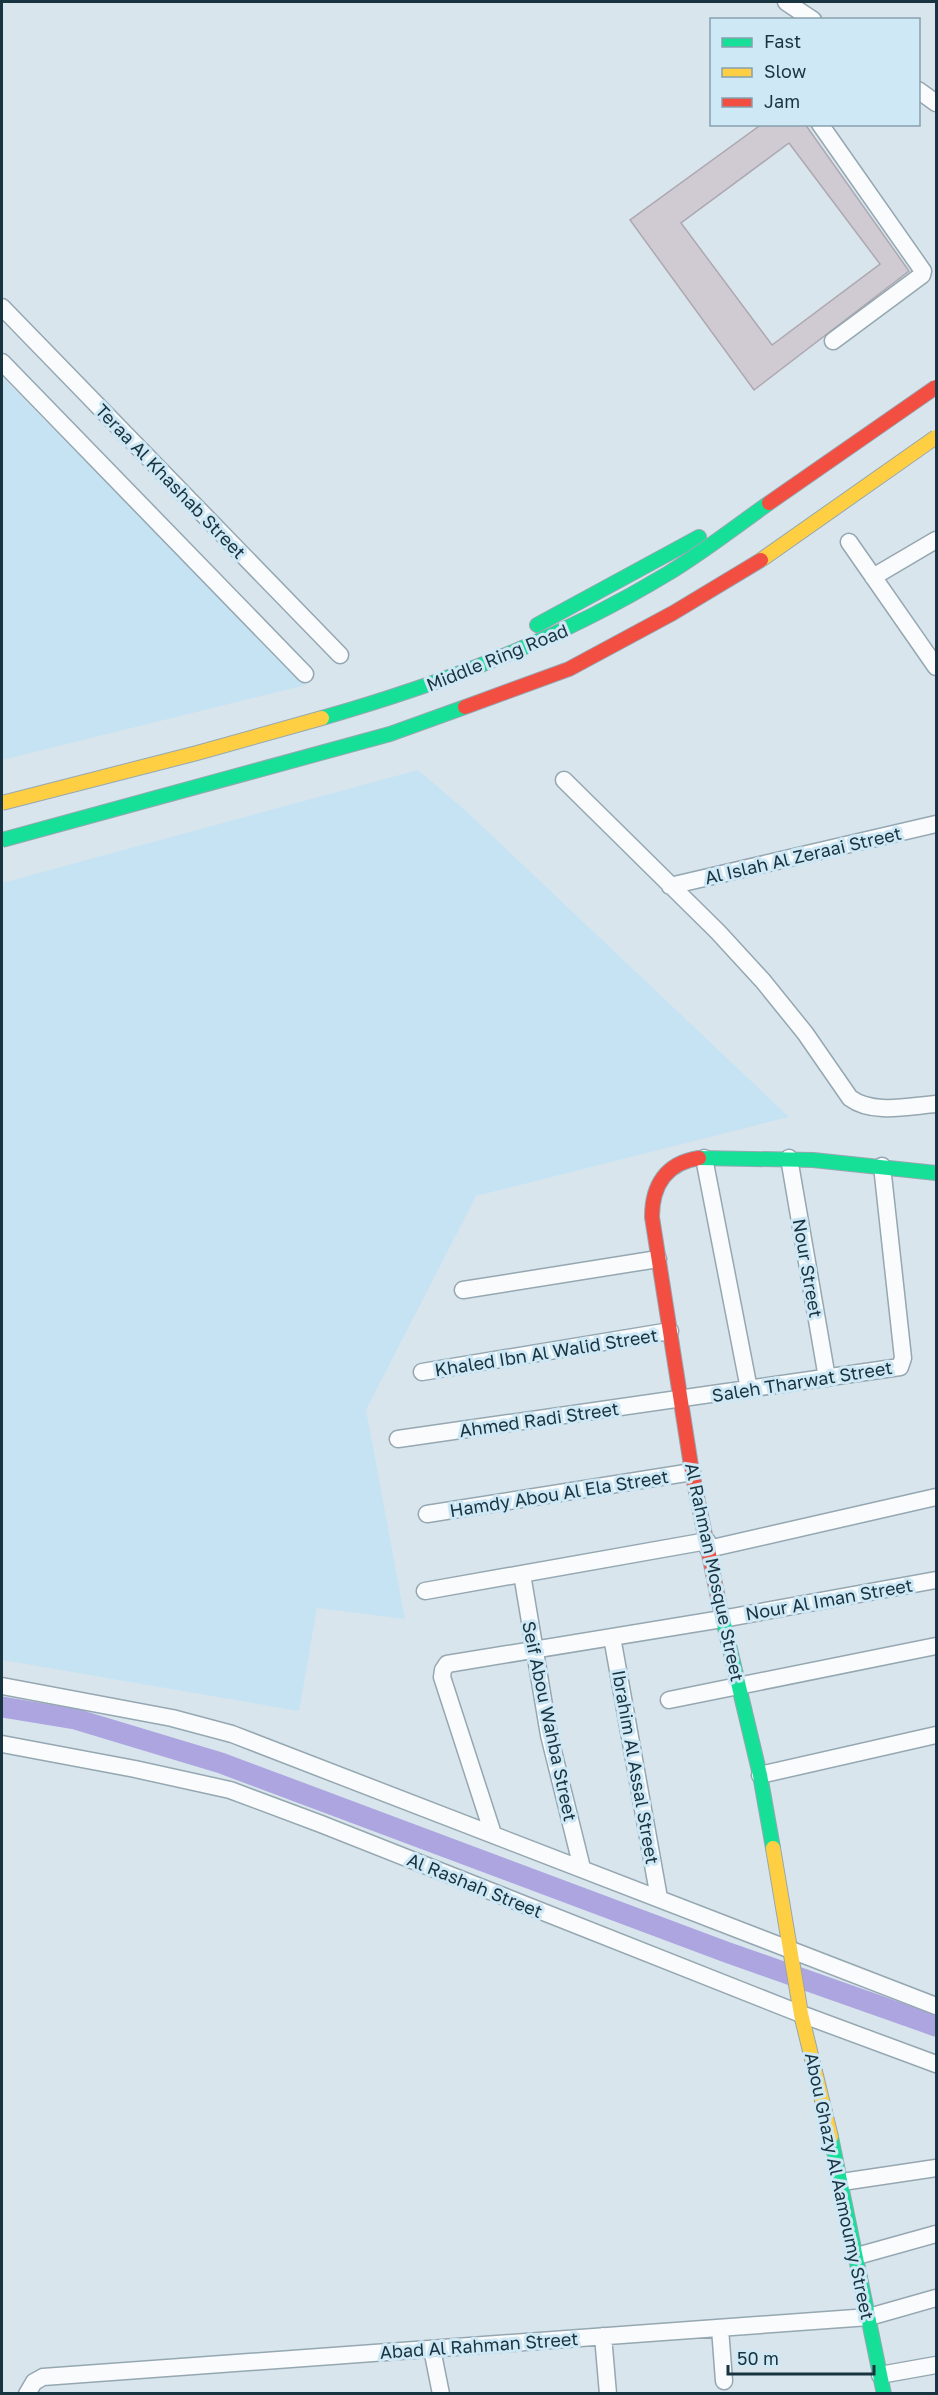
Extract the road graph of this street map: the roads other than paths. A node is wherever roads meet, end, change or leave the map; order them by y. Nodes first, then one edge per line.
1 (786, 2) edge
2 (810, 18) edge
3 (920, 91) edge
4 (936, 103) edge
5 (821, 126) edge
6 (2, 307) edge
7 (833, 341) dead end
8 (2, 362) edge
9 (932, 382) edge
10 (936, 437) edge
11 (936, 540) edge
12 (849, 542) dead end
13 (795, 554) dead end
14 (873, 577) junction
15 (588, 599) junction
16 (676, 627) dead end
17 (931, 647) edge
18 (340, 655) dead end
19 (936, 667) edge
20 (305, 674) dead end
21 (524, 700) dead end
22 (564, 780) dead end
23 (2, 791) edge
24 (2, 803) edge
25 (936, 824) edge
26 (2, 840) edge
27 (670, 886) junction
28 (936, 1104) edge
29 (704, 1158) junction
30 (789, 1158) junction
31 (882, 1166) junction
32 (936, 1173) edge
33 (658, 1259) junction
34 (463, 1290) dead end
35 (670, 1331) junction
36 (422, 1372) dead end
37 (826, 1378) junction
38 (749, 1389) junction
39 (681, 1399) junction
40 (398, 1439) dead end
41 (692, 1472) junction
42 (936, 1497) edge
43 (427, 1514) dead end
44 (707, 1545) junction
45 (522, 1574) junction
46 (936, 1580) edge
47 (424, 1592) dead end
48 (722, 1619) junction
49 (612, 1637) junction
50 (936, 1646) edge
51 (534, 1649) junction
52 (2, 1686) edge
53 (739, 1686) junction
54 (669, 1700) dead end
55 (936, 1735) edge
56 (2, 1744) edge
57 (760, 1775) junction
58 (493, 1834) junction
59 (582, 1868) junction
60 (659, 1898) junction
61 (792, 1950) junction
62 (936, 2006) edge
63 (801, 2014) junction
64 (936, 2064) edge
65 (936, 2168) edge
66 (842, 2182) junction
67 (936, 2234) edge
68 (857, 2256) junction
69 (936, 2298) edge
70 (869, 2317) junction
71 (720, 2328) junction
72 (603, 2336) junction
73 (432, 2349) junction
74 (936, 2364) edge
75 (880, 2375) junction
76 (724, 2381) dead end
77 (27, 2394) edge
78 (441, 2394) edge
79 (608, 2394) edge
80 (884, 2394) edge

1 - 2 street
3 - 4 street
5 - 7 street
6 - 18 street, Teraa Al Khashab Street
8 - 20 street
9 - 15 main road
9 - 24 main road, Middle Ring Road, bridge
10 - 26 main road, Middle Ring Road, bridge
11 - 14 street
12 - 14 street
13 - 16 main road
14 - 17 street
15 - 21 main road
15 - 23 main road
17 - 19 street
22 - 27 street
25 - 27 street, Al Islah Al Zeraai Street
27 - 28 street
29 - 30 main road
29 - 33 main road, Al Rahman Mosque Street
29 - 38 street
30 - 31 main road
30 - 37 street, Nour Street
31 - 32 main road
31 - 37 street, Saleh Tharwat Street
33 - 34 street
33 - 35 main road, Al Rahman Mosque Street
35 - 36 street, Khaled Ibn Al Walid Street
35 - 39 main road, Al Rahman Mosque Street
37 - 38 street, Saleh Tharwat Street
38 - 39 street, Saleh Tharwat Street
39 - 40 street, Ahmed Radi Street
39 - 41 main road, Al Rahman Mosque Street
41 - 43 street, Hamdy Abou Al Ela Street
41 - 44 main road, Al Rahman Mosque Street
42 - 44 street
44 - 45 street
44 - 48 main road, Al Rahman Mosque Street
45 - 47 street
45 - 51 street, Seif Abou Wahba Street
46 - 48 street, Nour Al Iman Street
48 - 49 street, Nour Al Iman Street
48 - 53 main road, Al Rahman Mosque Street
49 - 51 street, Nour Al Iman Street
49 - 60 street, Ibrahim Al Assal Street
50 - 53 street
51 - 58 street, Nour Al Iman Street
51 - 59 street, Seif Abou Wahba Street
52 - 58 street
53 - 54 street
53 - 57 main road, Al Rahman Mosque Street
55 - 57 street
56 - 63 street, Al Rashah Street
57 - 61 main road, Al Rahman Mosque Street
58 - 59 street
59 - 60 street
60 - 61 street
61 - 62 street
61 - 63 main road, Al Rahman Mosque Street
63 - 64 street, Al Rashah Street
63 - 66 main road, Abou Ghazy Al Aamoumy Street
65 - 66 street
66 - 68 main road, Abou Ghazy Al Aamoumy Street
67 - 68 street
68 - 70 main road, Abou Ghazy Al Aamoumy Street
69 - 70 street, Abad Al Rahman Street
70 - 71 street, Abad Al Rahman Street
70 - 75 main road, Abou Ghazy Al Aamoumy Street
71 - 72 street, Abad Al Rahman Street
71 - 76 street
72 - 73 street, Abad Al Rahman Street
72 - 79 street
73 - 77 street, Abad Al Rahman Street
73 - 78 street
74 - 75 street
75 - 80 main road, Abou Ghazy Al Aamoumy Street

